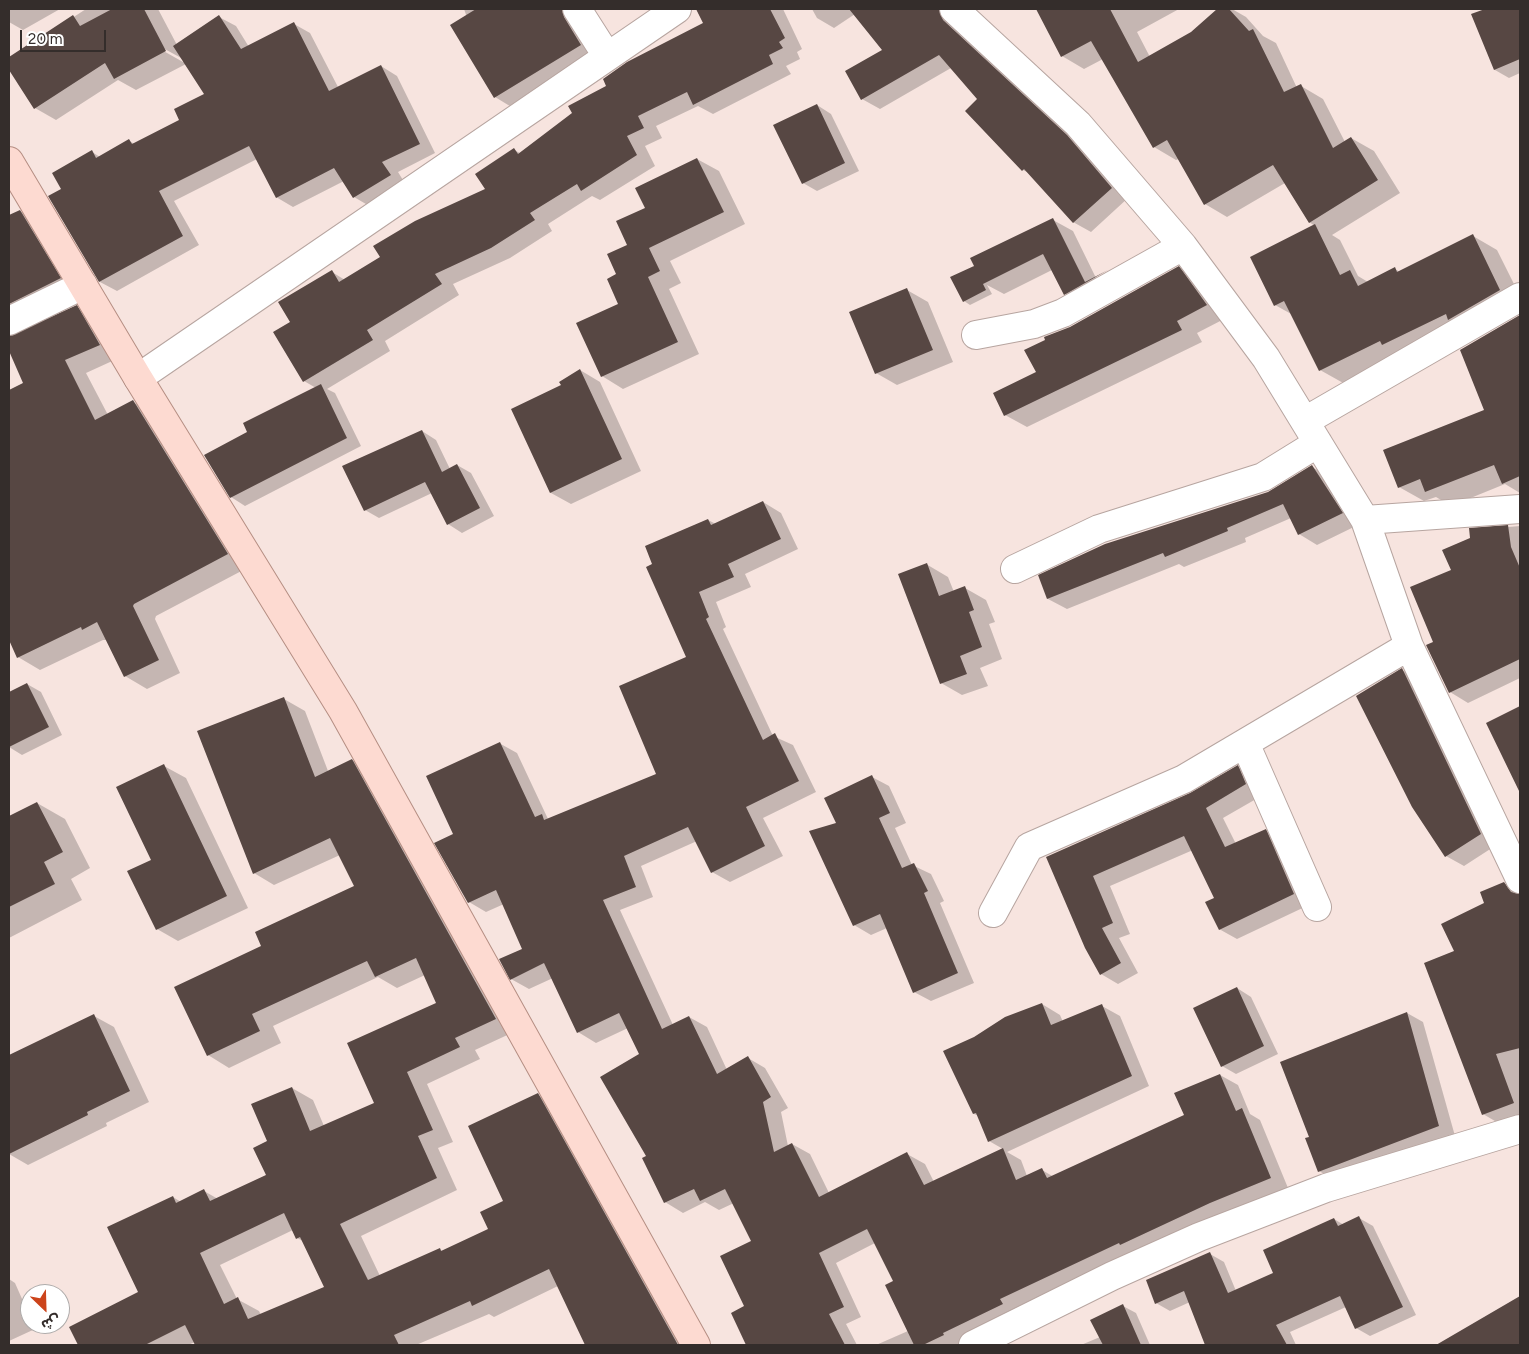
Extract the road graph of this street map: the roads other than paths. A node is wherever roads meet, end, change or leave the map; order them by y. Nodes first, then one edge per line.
1 (577, 9) edge
2 (677, 9) edge
3 (954, 9) edge
4 (608, 56) junction
5 (9, 161) edge
6 (1183, 246) junction
7 (83, 285) junction
8 (1520, 297) edge
9 (9, 321) edge
10 (976, 335) dead end
11 (138, 378) junction
12 (1312, 432) junction
13 (1520, 509) edge
14 (1366, 520) junction
15 (1015, 569) dead end
16 (1410, 646) junction
17 (1245, 743) junction
18 (1520, 879) edge
19 (1317, 907) dead end
20 (993, 913) dead end
21 (1520, 1129) edge
22 (696, 1345) edge
23 (973, 1345) edge

1 - 4 street
2 - 4 street
3 - 6 street
4 - 11 street
5 - 7 main road
6 - 10 street
6 - 12 street
7 - 9 street
7 - 11 main road
8 - 12 street
11 - 22 main road
12 - 14 street
12 - 15 street
13 - 14 street
14 - 16 street
16 - 17 street
16 - 18 street
17 - 19 street
17 - 20 street
21 - 23 street

